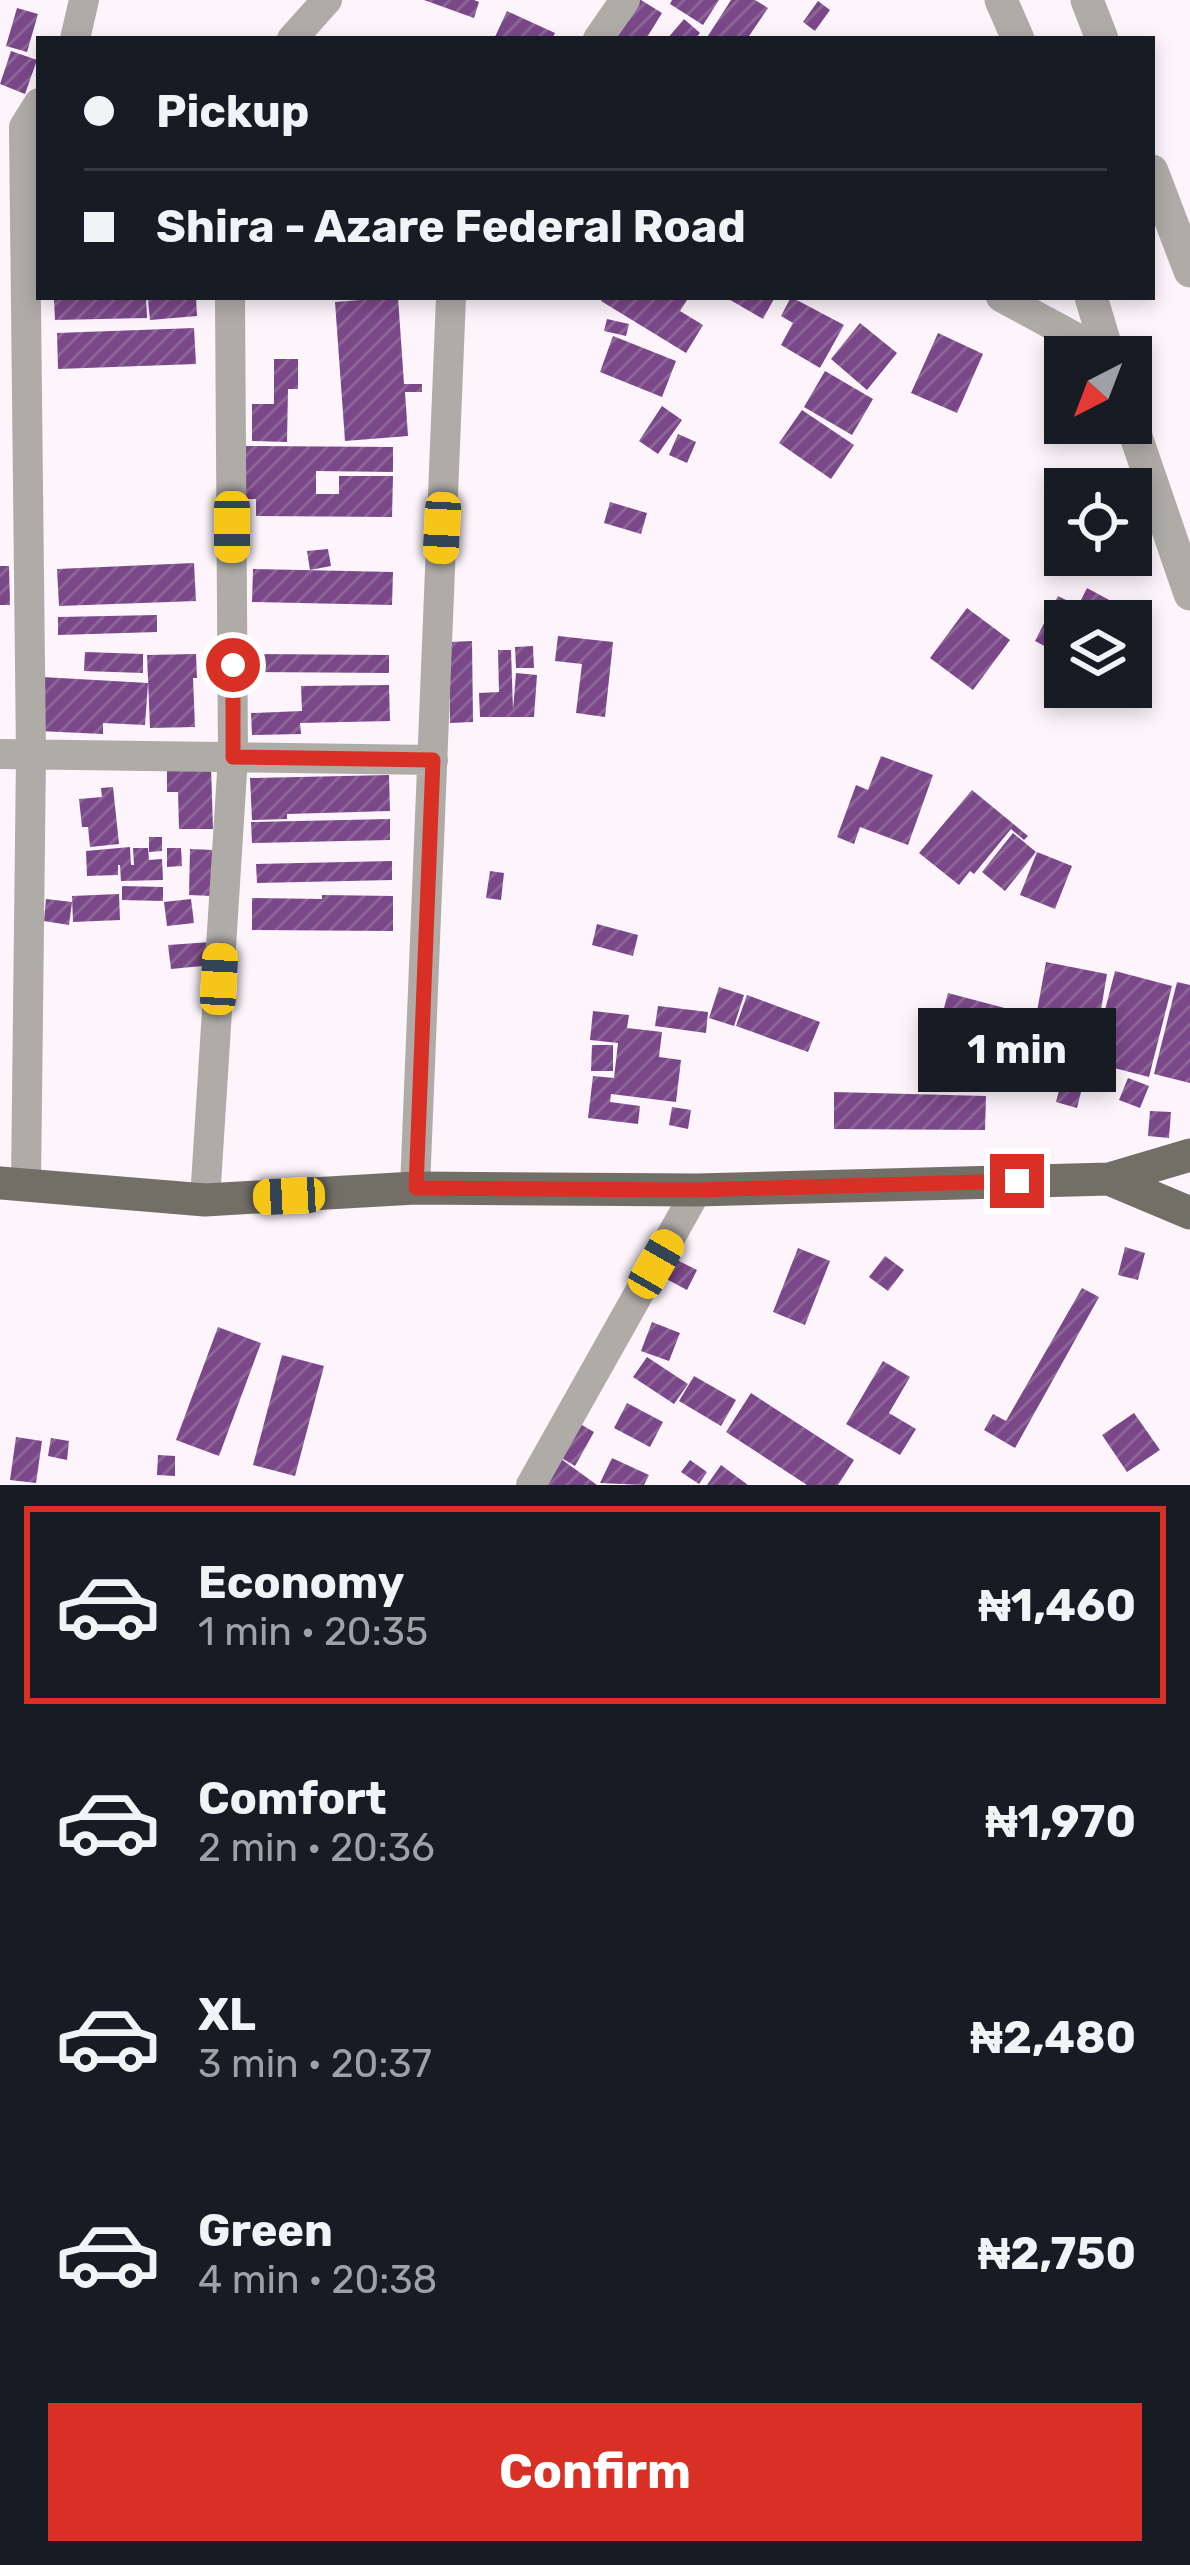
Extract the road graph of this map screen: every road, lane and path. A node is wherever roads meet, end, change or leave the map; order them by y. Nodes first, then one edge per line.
1 (84, 0) edge
2 (327, 0) edge
3 (625, 0) edge
4 (1001, 0) edge
5 (1087, 0) edge
6 (76, 36) edge
7 (295, 36) edge
8 (600, 36) edge
9 (1017, 36) edge
10 (1101, 36) edge
11 (34, 118) edge
12 (1155, 179) edge
13 (1190, 271) edge
14 (230, 300) edge
15 (451, 300) edge
16 (1005, 300) edge
17 (1092, 300) edge
18 (1071, 336) edge
19 (1102, 336) edge
20 (1139, 444) edge
21 (1190, 595) edge
22 (16, 754) edge
23 (233, 757) junction
24 (433, 760) junction
25 (1190, 1156) edge
26 (1109, 1179) junction
27 (13, 1183) edge
28 (416, 1188) junction
29 (697, 1190) junction
30 (205, 1201) junction
31 (1190, 1213) edge
32 (530, 1485) edge

1 - 6 street
2 - 7 street
3 - 8 street
4 - 9 street
5 - 10 street
11 - 22 street
12 - 13 street
14 - 23 street
15 - 24 street
16 - 18 street
17 - 19 street
20 - 21 street
22 - 23 street
22 - 27 street
23 - 24 street
23 - 30 street
24 - 28 street
25 - 26 main road
26 - 29 main road
26 - 31 main road
27 - 30 main road
28 - 29 main road
28 - 30 main road
29 - 32 street

